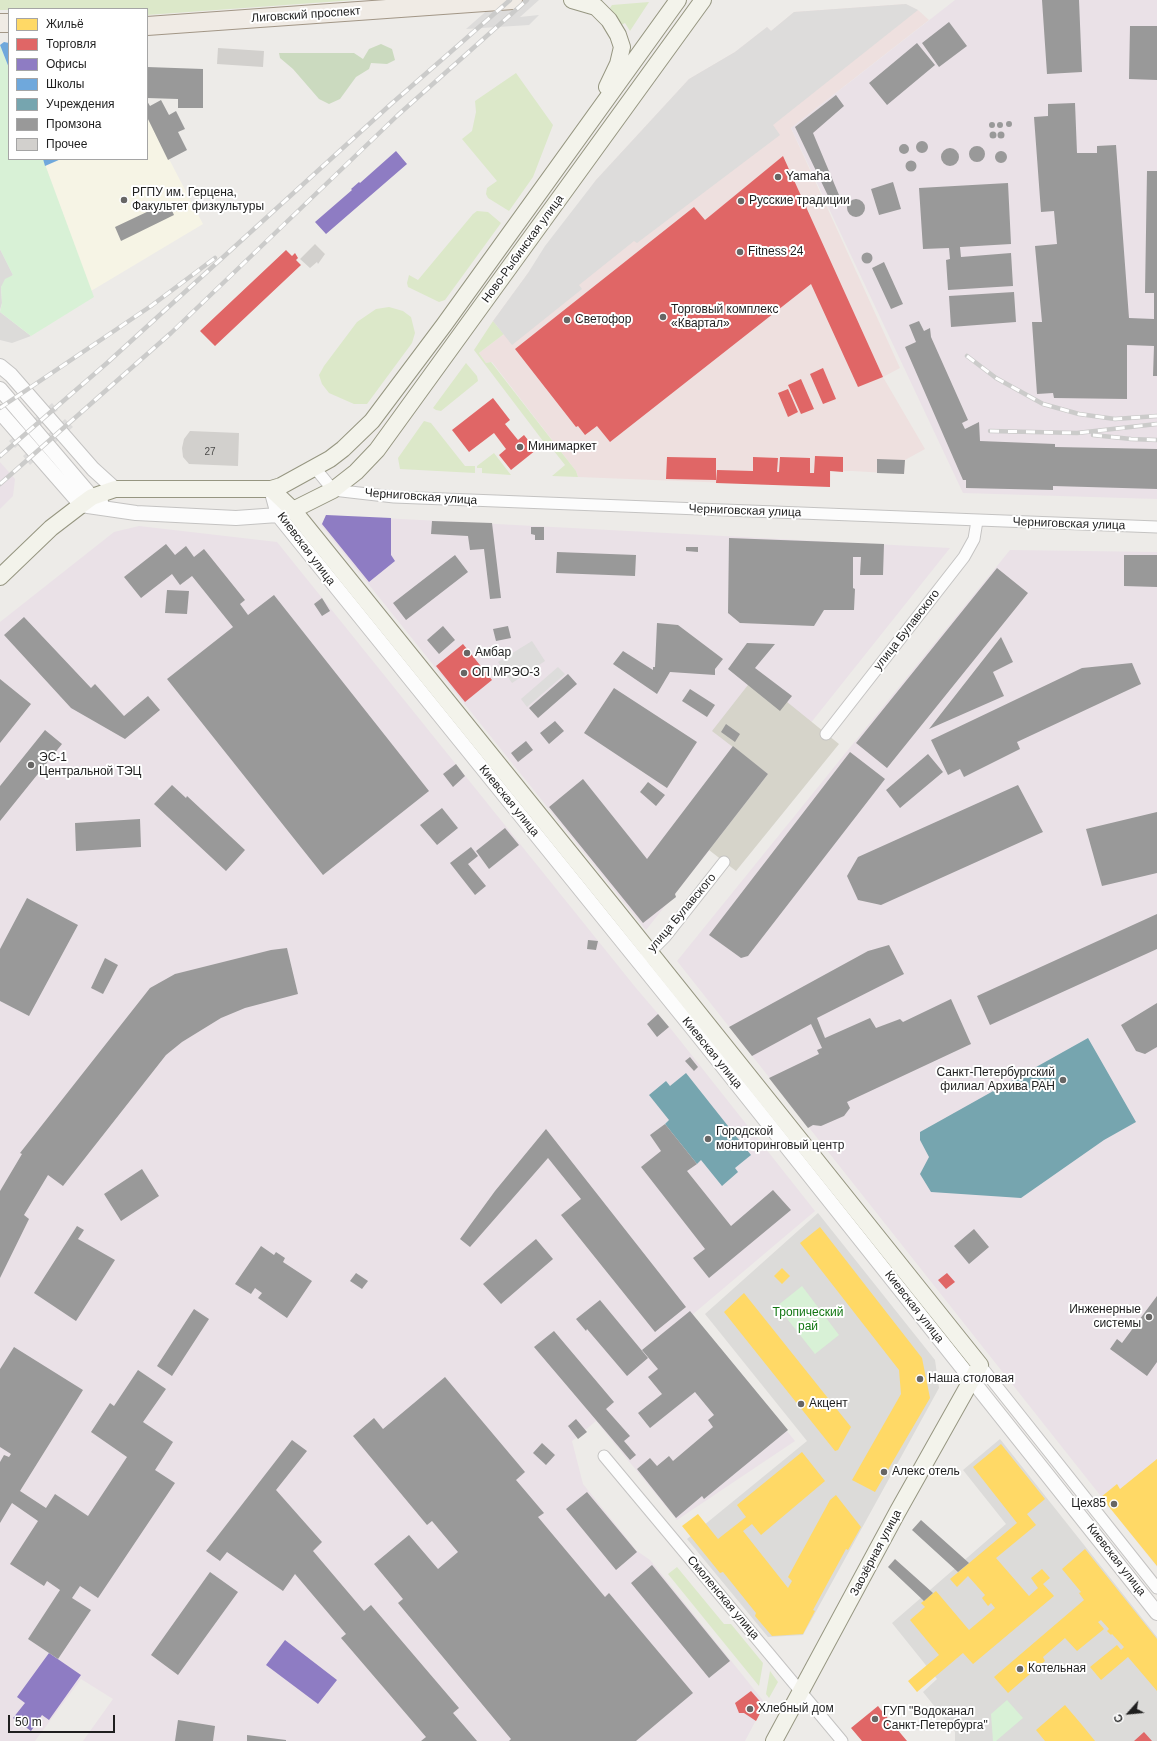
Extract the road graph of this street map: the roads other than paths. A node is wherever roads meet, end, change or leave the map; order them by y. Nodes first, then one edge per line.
1 (512, 0) edge
2 (572, 0) edge
3 (678, 0) edge
4 (703, 0) edge
5 (148, 26) edge
6 (602, 106) junction
7 (0, 366) edge
8 (0, 390) edge
9 (0, 412) edge
10 (315, 468) junction
11 (114, 489) junction
12 (271, 489) junction
13 (333, 490) junction
14 (87, 501) junction
15 (293, 510) junction
16 (278, 516) junction
17 (977, 521) junction
18 (1157, 527) edge
19 (0, 577) edge
20 (826, 734) dead end
21 (724, 862) dead end
22 (645, 957) junction
23 (980, 1365) junction
24 (972, 1380) junction
25 (604, 1456) dead end
26 (1157, 1588) edge
27 (1157, 1613) edge
28 (801, 1692) junction
29 (774, 1741) edge
30 (842, 1741) edge

1 - 5 main road, Лиговский проспект
2 - 6 main road
3 - 6 main road, Ново-Рыбинская улица
4 - 13 main road, Ново-Рыбинская улица
6 - 10 main road, Ново-Рыбинская улица
7 - 11 street
8 - 14 street
9 - 14 street
10 - 12 main road
10 - 13 street
11 - 12 main road
11 - 14 main road
12 - 15 main road, Киевская улица
12 - 16 street, Киевская улица
13 - 15 main road
13 - 17 street, Черниговская улица
14 - 16 street
14 - 19 main road
15 - 16 street
15 - 22 main road, Киевская улица
16 - 22 street, Киевская улица
17 - 18 street, Черниговская улица
17 - 20 street, улица Булавского
21 - 22 street, улица Булавского
22 - 23 main road, Киевская улица
22 - 24 street, Киевская улица
23 - 24 main road, Заозёрная улица
23 - 26 street, Киевская улица
24 - 27 street, Киевская улица
24 - 28 main road, Заозёрная улица
25 - 28 street, Смоленская улица
28 - 29 main road, Заозёрная улица
28 - 30 street, Смоленская улица

